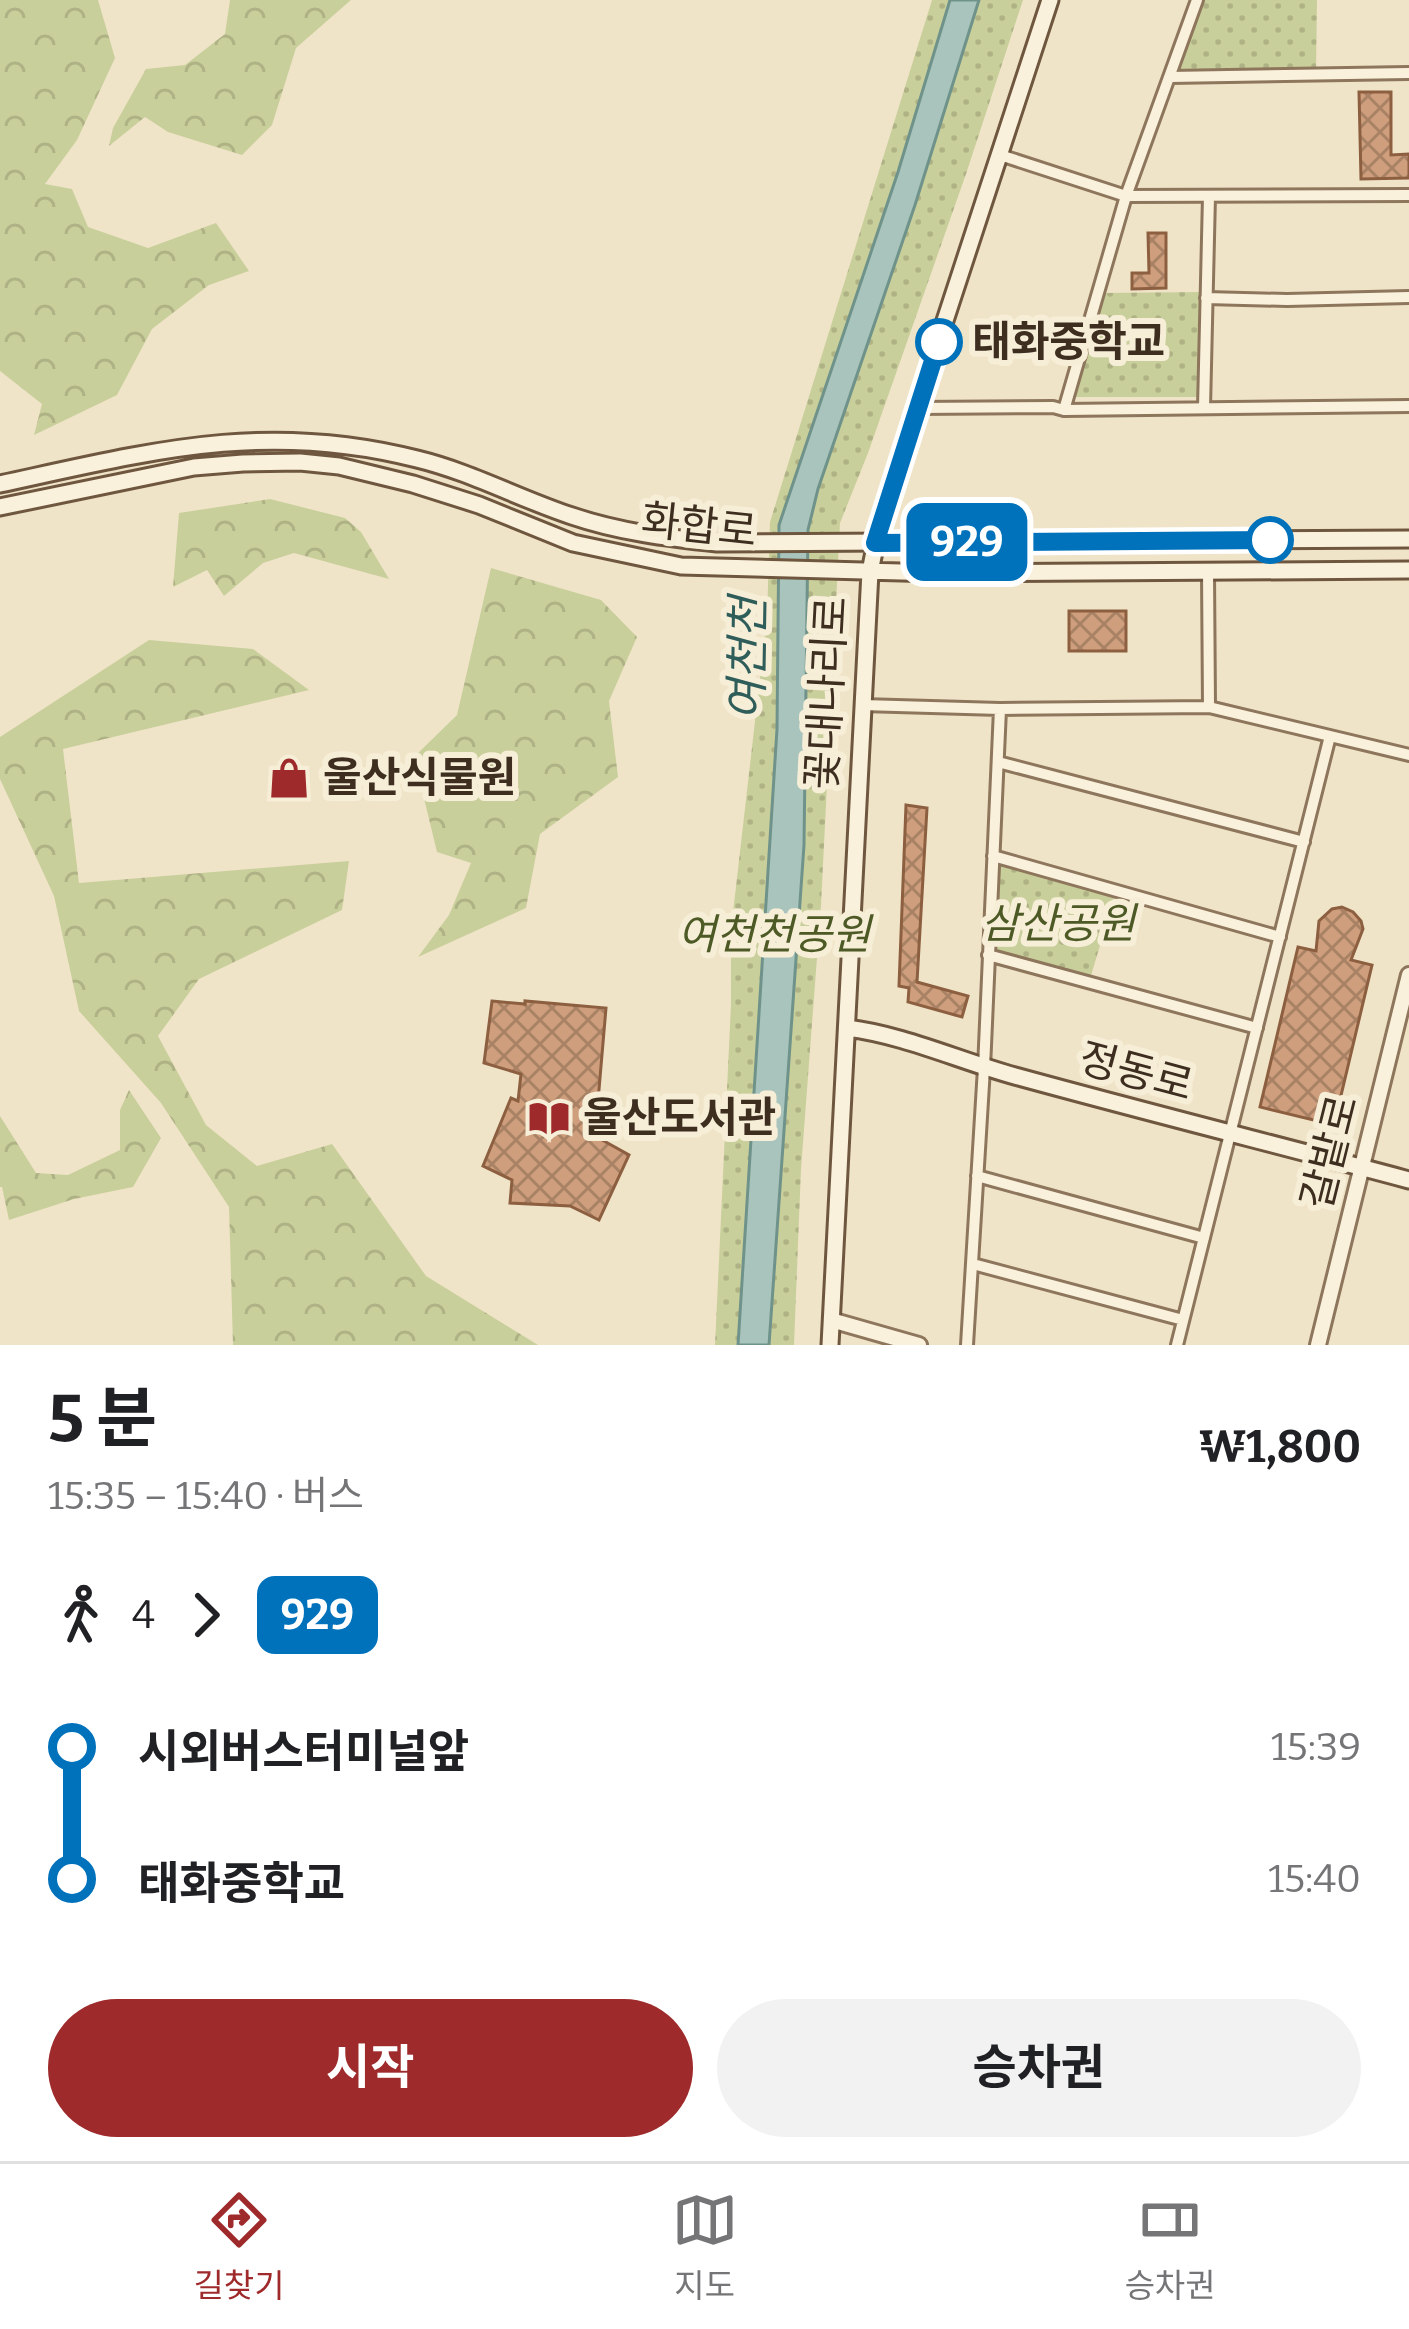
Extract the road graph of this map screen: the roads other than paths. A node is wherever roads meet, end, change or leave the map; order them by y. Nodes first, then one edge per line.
1 (1050, 0) edge
2 (1198, 0) edge
3 (1409, 74) edge
4 (1170, 76) junction
5 (1000, 155) junction
6 (1409, 195) edge
7 (1126, 196) junction
8 (1209, 196) junction
9 (1409, 297) edge
10 (1206, 298) junction
11 (1409, 406) edge
12 (917, 408) junction
13 (1204, 408) junction
14 (1064, 410) junction
15 (0, 484) edge
16 (0, 507) edge
17 (1409, 538) edge
18 (875, 543) junction
19 (1409, 570) edge
20 (870, 572) junction
21 (1208, 572) junction
22 (862, 705) junction
23 (1209, 707) junction
24 (1000, 709) junction
25 (1330, 736) junction
26 (1409, 755) edge
27 (998, 762) junction
28 (1304, 842) junction
29 (993, 856) junction
30 (1280, 937) junction
31 (988, 955) junction
32 (1409, 975) edge
33 (847, 1028) junction
34 (1257, 1028) junction
35 (984, 1068) junction
36 (1230, 1135) junction
37 (1360, 1167) junction
38 (977, 1175) junction
39 (1409, 1180) edge
40 (1204, 1238) junction
41 (973, 1264) junction
42 (831, 1320) junction
43 (1184, 1320) junction
44 (830, 1345) edge
45 (920, 1345) edge
46 (967, 1345) edge
47 (1177, 1345) edge
48 (1318, 1345) edge

1 - 5 main road, 꽃대나리로
2 - 4 street
3 - 4 street
4 - 7 street
5 - 7 street
5 - 12 main road, 꽃대나리로
6 - 8 street
7 - 8 street
7 - 14 street
8 - 10 street
9 - 10 street
10 - 13 street
11 - 13 street
12 - 14 street
12 - 18 main road, 꽃대나리로
13 - 14 street
15 - 18 main road, 화합로
16 - 20 main road, 화합로
17 - 18 main road, 화합로
18 - 20 main road, 꽃대나리로
19 - 21 main road, 화합로
20 - 21 main road, 화합로
20 - 22 main road, 꽃대나리로
21 - 23 street
22 - 24 street
22 - 33 main road, 꽃대나리로
23 - 24 street
23 - 25 street
24 - 27 street
25 - 26 street
25 - 28 street
27 - 28 street
27 - 29 street
28 - 30 street
29 - 30 street
29 - 31 street
30 - 34 street
31 - 34 street
31 - 35 street
32 - 37 street, 갈밭로
33 - 35 main road, 정동로
33 - 42 main road, 꽃대나리로
34 - 36 street
35 - 36 main road, 정동로
35 - 38 street
36 - 37 main road, 정동로
36 - 40 street
37 - 39 main road, 정동로
37 - 48 street, 갈밭로
38 - 40 street
38 - 41 street
40 - 43 street
41 - 43 street
41 - 46 street
42 - 44 main road, 꽃대나리로
42 - 45 street
43 - 47 street

